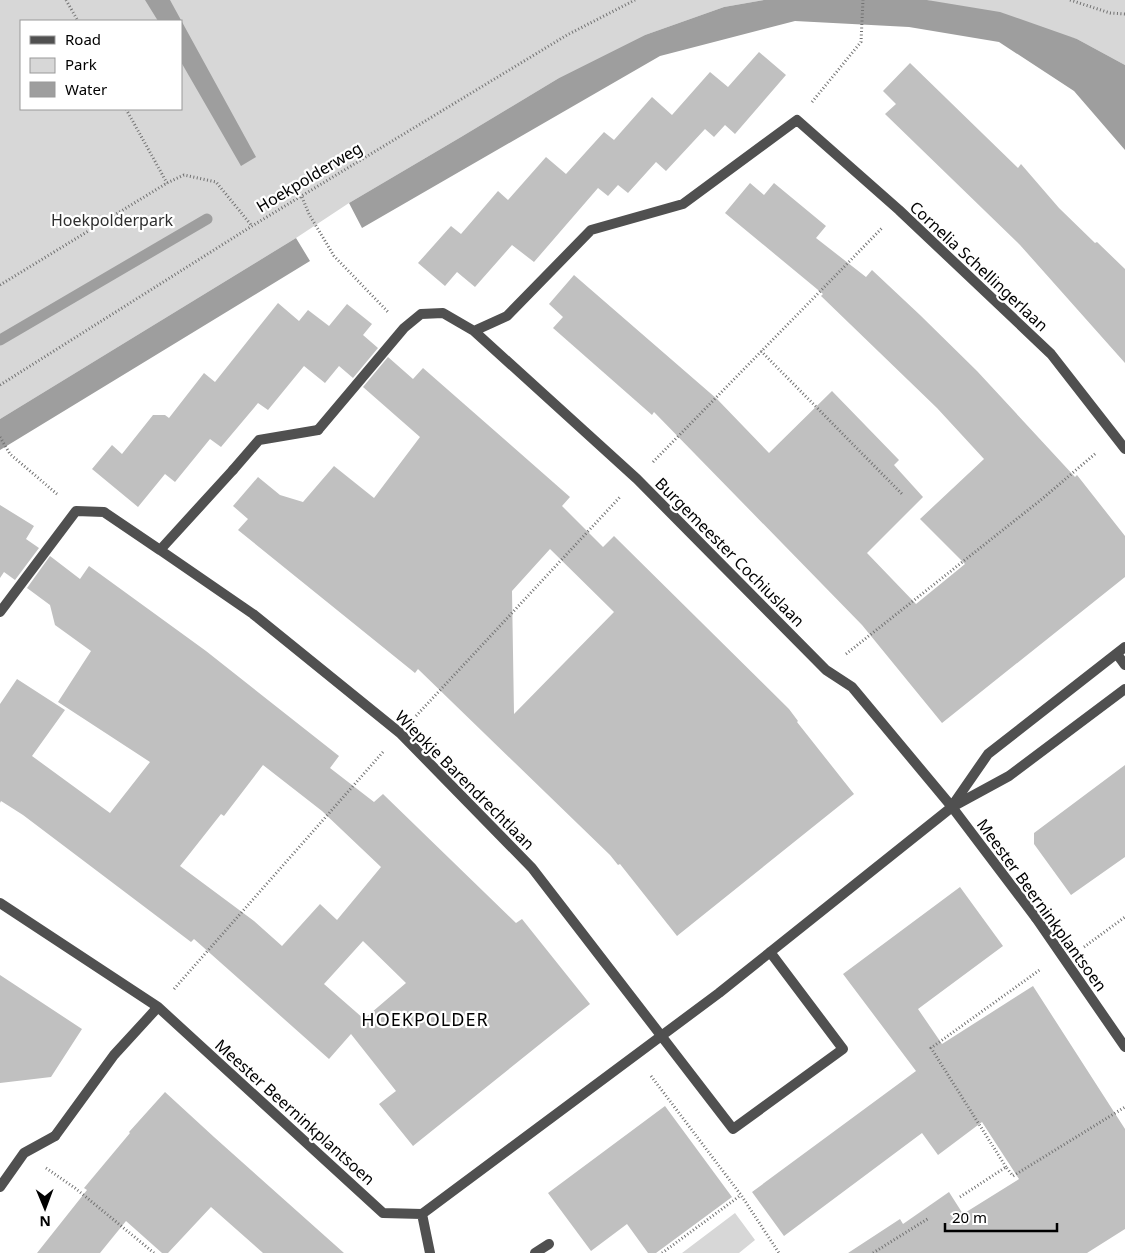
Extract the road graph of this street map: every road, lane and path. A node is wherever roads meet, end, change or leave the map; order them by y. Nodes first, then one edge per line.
1 (66, 0) edge
2 (635, 0) edge
3 (863, 0) edge
4 (1070, 0) edge
5 (1125, 14) edge
6 (77, 20) edge
7 (127, 110) edge
8 (797, 120) junction
9 (167, 183) junction
10 (302, 197) junction
11 (899, 210) junction
12 (252, 226) junction
13 (0, 285) edge
14 (404, 328) junction
15 (474, 331) junction
16 (761, 351) junction
17 (0, 385) edge
18 (1115, 436) junction
19 (0, 437) edge
20 (1125, 449) edge
21 (637, 479) junction
22 (902, 494) dead end
23 (76, 511) junction
24 (160, 550) junction
25 (0, 612) edge
26 (1125, 647) edge
27 (1117, 654) junction
28 (1125, 665) edge
29 (826, 670) junction
30 (1125, 689) edge
31 (400, 733) junction
32 (952, 807) junction
33 (0, 903) edge
34 (1125, 916) edge
35 (770, 952) junction
36 (1063, 958) junction
37 (158, 1007) junction
38 (662, 1036) junction
39 (1125, 1047) edge
40 (635, 1055) junction
41 (1125, 1107) edge
42 (24, 1153) junction
43 (1006, 1167) junction
44 (0, 1187) edge
45 (741, 1195) junction
46 (960, 1197) dead end
47 (422, 1214) junction
48 (929, 1218) dead end
49 (549, 1244) dead end
50 (154, 1253) edge
51 (430, 1253) edge
52 (535, 1253) edge
53 (662, 1253) edge
54 (779, 1253) edge
55 (873, 1253) edge

1 - 6 path
2 - 10 path, Hoekpolderweg
3 - 8 path
4 - 5 path
7 - 9 path
8 - 11 street, Cornelia Schellingerlaan
8 - 15 street
9 - 12 path
9 - 13 path
10 - 12 path, Hoekpolderweg
10 - 14 path
11 - 16 path
11 - 18 street, Cornelia Schellingerlaan
12 - 17 path, Hoekpolderweg
14 - 15 street, Burgemeester Cochiuslaan
14 - 24 street, Burgemeester Cochiuslaan
15 - 21 street, Burgemeester Cochiuslaan
16 - 21 path
16 - 22 path
18 - 20 street, Cornelia Schellingerlaan
18 - 29 path
19 - 23 path
21 - 29 street, Burgemeester Cochiuslaan
21 - 31 path
23 - 24 street, Wiepkje Barendrechtlaan
23 - 25 street
24 - 31 street, Wiepkje Barendrechtlaan
26 - 27 street
27 - 28 street
27 - 32 street
29 - 32 street, Burgemeester Cochiuslaan
30 - 32 street
31 - 37 path
31 - 38 street, Wiepkje Barendrechtlaan
32 - 35 street
32 - 36 street, Meester Beerninkplantsoen
33 - 37 street, Meester Beerninkplantsoen
34 - 36 path
35 - 38 street
35 - 38 street
36 - 39 street, Meester Beerninkplantsoen
36 - 43 path
37 - 42 street
37 - 47 street, Meester Beerninkplantsoen
38 - 40 street
40 - 45 path
40 - 47 street
41 - 43 path
42 - 44 street
42 - 50 path
43 - 46 path
45 - 53 path
45 - 54 path
47 - 51 street
48 - 55 path
49 - 52 street

